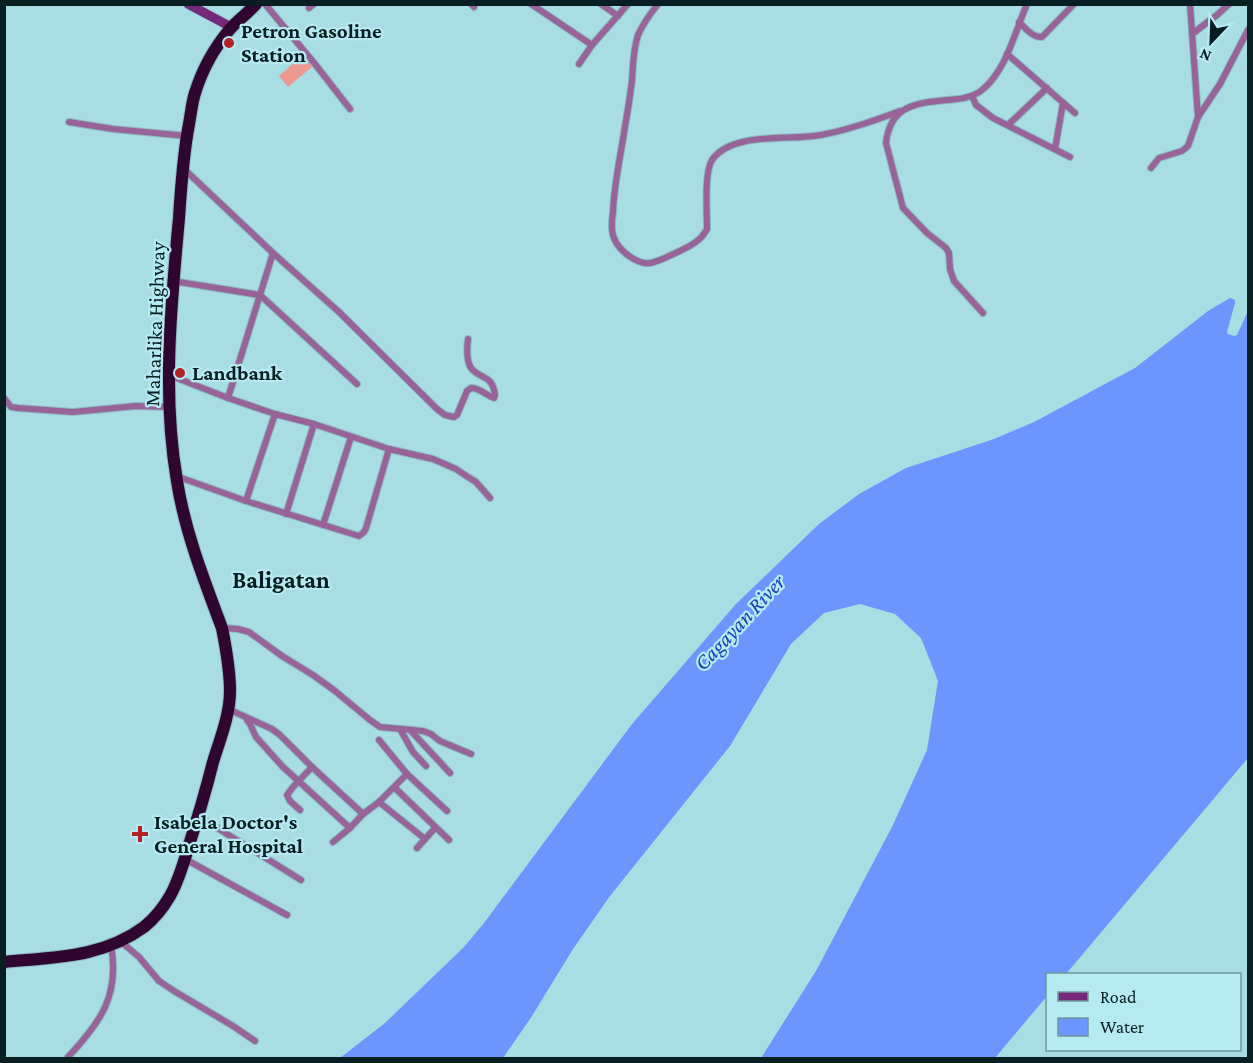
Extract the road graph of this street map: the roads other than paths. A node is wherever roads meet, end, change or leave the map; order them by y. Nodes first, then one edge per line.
1 (188, 4) edge
2 (256, 4) edge
3 (266, 4) edge
4 (531, 4) edge
5 (601, 4) edge
6 (628, 4) edge
7 (658, 4) edge
8 (1027, 4) edge
9 (1074, 4) edge
10 (1190, 4) edge
11 (1229, 4) edge
12 (618, 16) junction
13 (1019, 22) junction
14 (231, 27) junction
15 (1248, 30) edge
16 (1192, 34) junction
17 (592, 45) junction
18 (1007, 54) junction
19 (579, 64) dead end
20 (1047, 88) junction
21 (972, 96) junction
22 (1063, 103) junction
23 (350, 109) dead end
24 (900, 111) junction
25 (1076, 113) dead end
26 (1198, 117) junction
27 (69, 122) dead end
28 (1008, 125) junction
29 (187, 136) junction
30 (1055, 149) junction
31 (1070, 157) dead end
32 (182, 167) junction
33 (1151, 168) dead end
34 (273, 253) junction
35 (173, 281) junction
36 (260, 295) junction
37 (983, 313) dead end
38 (468, 339) dead end
39 (169, 375) junction
40 (357, 384) dead end
41 (4, 398) edge
42 (228, 398) junction
43 (170, 407) junction
44 (275, 414) junction
45 (314, 424) junction
46 (351, 437) junction
47 (389, 449) junction
48 (176, 476) junction
49 (490, 498) dead end
50 (246, 501) junction
51 (286, 514) junction
52 (324, 525) junction
53 (222, 628) junction
54 (228, 709) junction
55 (244, 717) junction
56 (400, 729) junction
57 (411, 730) junction
58 (379, 740) dead end
59 (471, 754) dead end
60 (426, 766) dead end
61 (312, 767) junction
62 (450, 773) dead end
63 (407, 774) junction
64 (299, 781) junction
65 (395, 788) junction
66 (379, 802) junction
67 (300, 810) dead end
68 (447, 811) dead end
69 (363, 814) junction
70 (198, 816) junction
71 (350, 828) junction
72 (435, 828) junction
73 (425, 839) junction
74 (449, 840) dead end
75 (333, 842) dead end
76 (417, 848) dead end
77 (185, 859) junction
78 (301, 880) dead end
79 (286, 915) dead end
80 (116, 943) junction
81 (4, 962) edge
82 (255, 1041) dead end
83 (68, 1057) dead end

1 - 14 street
2 - 14 highway, Maharlika Highway
3 - 23 street
4 - 17 street
5 - 12 street
6 - 12 street
7 - 24 street
8 - 13 street
9 - 13 street
10 - 16 street
11 - 16 street
12 - 17 street
13 - 18 street
14 - 29 highway, Maharlika Highway
15 - 26 street
16 - 26 street
17 - 19 street
18 - 20 street
18 - 21 street
20 - 22 street
20 - 28 street
21 - 24 street
21 - 28 street
22 - 25 street
22 - 30 street
24 - 37 street
26 - 33 street
27 - 29 street
28 - 30 street
29 - 32 highway, Maharlika Highway
30 - 31 street
32 - 34 street
32 - 35 highway, Maharlika Highway
34 - 36 street
34 - 38 street
35 - 36 street
35 - 39 highway, Maharlika Highway
36 - 40 street
36 - 42 street
39 - 42 street
39 - 43 highway, Maharlika Highway
41 - 43 street
42 - 44 street
43 - 48 highway, Maharlika Highway
44 - 45 street
44 - 50 street
45 - 46 street
45 - 51 street
46 - 47 street
46 - 52 street
47 - 49 street
47 - 52 street
48 - 50 street
48 - 53 highway, Maharlika Highway
50 - 51 street
51 - 52 street
53 - 54 highway, Maharlika Highway
53 - 56 street
54 - 55 street
54 - 70 highway, Maharlika Highway
55 - 61 street
55 - 64 street
56 - 57 street
56 - 60 street
57 - 59 street
57 - 62 street
58 - 63 street
61 - 64 street
61 - 69 street
63 - 65 street
63 - 68 street
64 - 67 street
64 - 71 street
65 - 66 street
65 - 72 street
66 - 69 street
66 - 73 street
69 - 71 street
70 - 77 highway, Maharlika Highway
70 - 78 street
71 - 75 street
72 - 73 street
72 - 74 street
73 - 76 street
77 - 79 street
77 - 80 highway, Maharlika Highway
80 - 81 highway, Maharlika Highway
80 - 82 street
80 - 83 street

